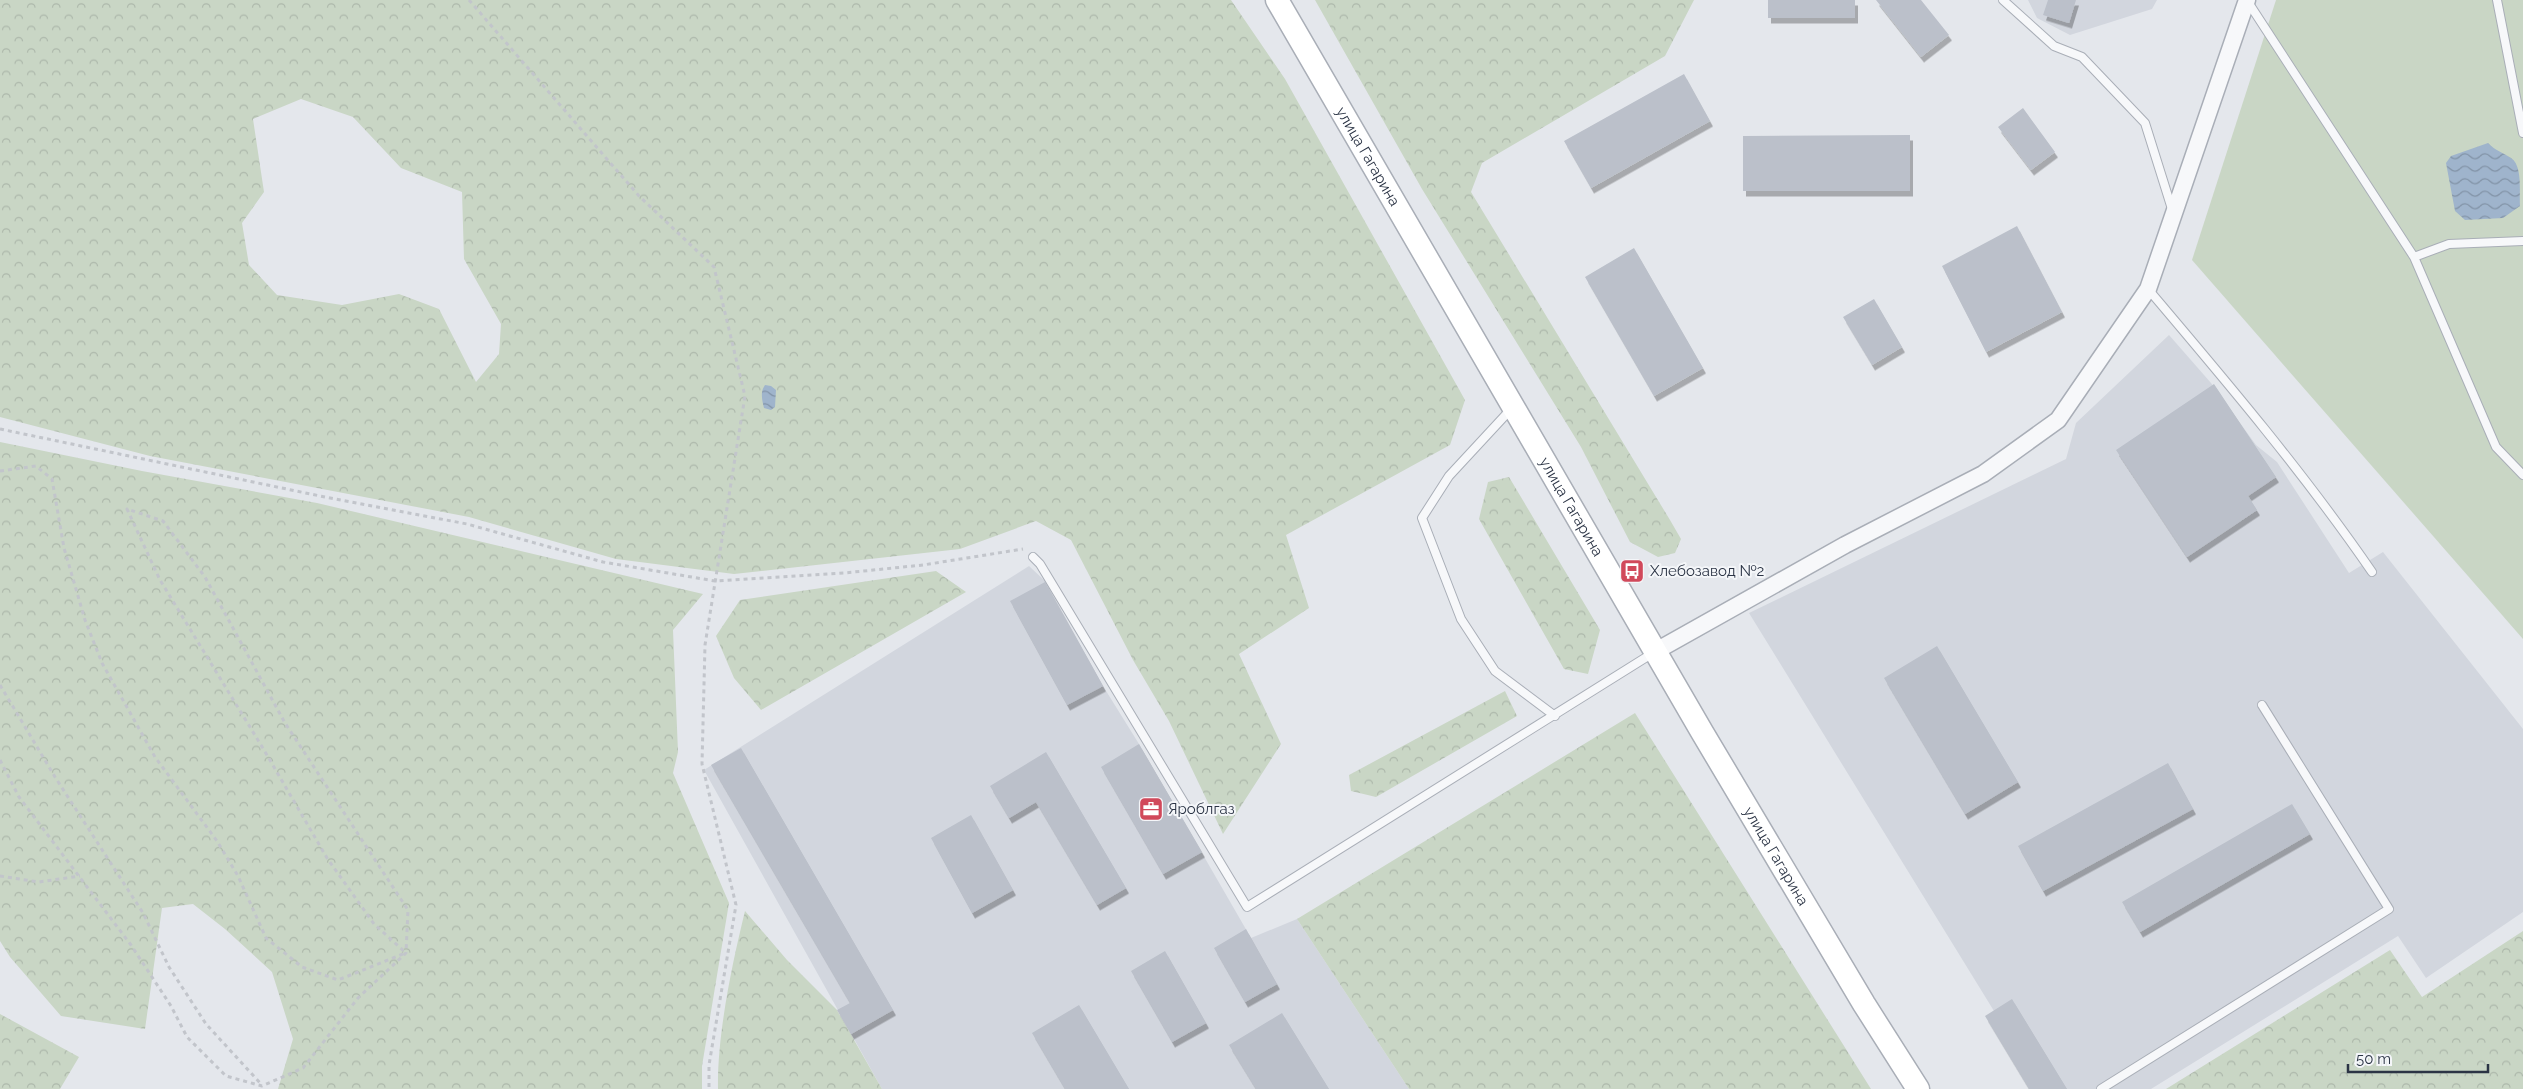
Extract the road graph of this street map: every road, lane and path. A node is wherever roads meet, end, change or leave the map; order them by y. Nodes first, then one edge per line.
1 (469, 0) edge
2 (1277, 0) edge
3 (2003, 0) edge
4 (2247, 0) edge
5 (2497, 0) edge
6 (2523, 133) edge
7 (2174, 215) junction
8 (2523, 241) edge
9 (2414, 257) junction
10 (2148, 289) junction
11 (1514, 406) junction
12 (0, 429) edge
13 (0, 472) edge
14 (2523, 475) edge
15 (1023, 549) dead end
16 (1033, 557) dead end
17 (2372, 572) dead end
18 (715, 581) junction
19 (1656, 651) junction
20 (0, 685) edge
21 (2262, 705) dead end
22 (1555, 716) junction
23 (0, 760) edge
24 (0, 876) edge
25 (81, 876) junction
26 (406, 952) junction
27 (262, 1086) junction
28 (709, 1089) edge
29 (1918, 1089) edge
30 (2101, 1089) edge

1 - 18 path
2 - 11 main road, улица Гагарина
3 - 7 lane
4 - 7 street
4 - 9 lane
5 - 6 lane
7 - 10 street
8 - 9 lane
9 - 14 lane
10 - 17 lane
10 - 19 street
11 - 19 main road, улица Гагарина
11 - 22 lane
12 - 18 path
13 - 26 path
15 - 18 path
16 - 22 lane
18 - 28 path
19 - 22 lane
19 - 29 main road, улица Гагарина
20 - 27 path
21 - 30 lane
23 - 25 path
24 - 25 path
25 - 27 path
26 - 26 path
26 - 27 path

